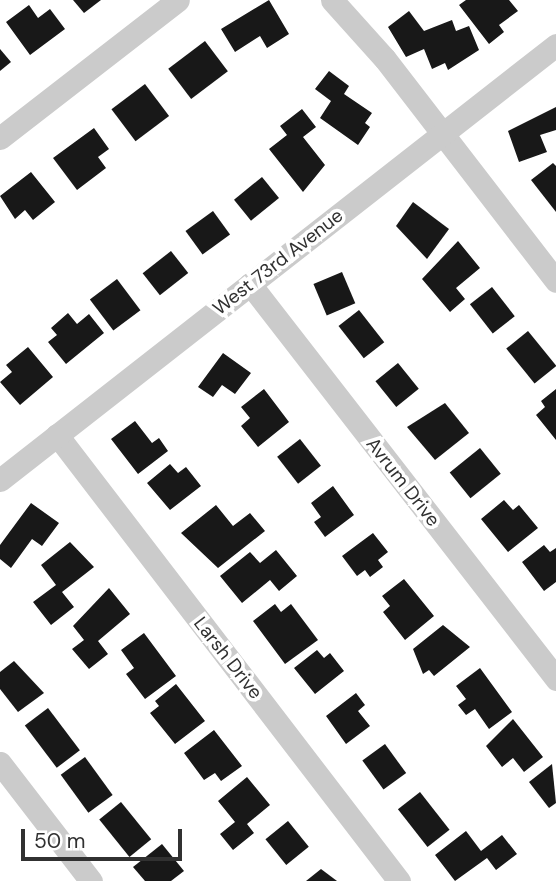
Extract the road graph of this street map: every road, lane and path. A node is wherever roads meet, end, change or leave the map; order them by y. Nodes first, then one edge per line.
1 (178, 0) edge
2 (332, 0) edge
3 (556, 45) edge
4 (443, 133) junction
5 (0, 138) edge
6 (556, 281) edge
7 (250, 284) junction
8 (57, 435) junction
9 (0, 480) edge
10 (556, 679) edge
11 (0, 763) edge
12 (91, 881) edge
13 (400, 881) edge

1 - 5 street
2 - 4 street
3 - 4 street, West 73rd Avenue
4 - 6 street
4 - 7 street, West 73rd Avenue
7 - 8 street, West 73rd Avenue
7 - 10 street, Avrum Drive
8 - 9 street, West 73rd Avenue
8 - 13 street, Larsh Drive
11 - 12 street

